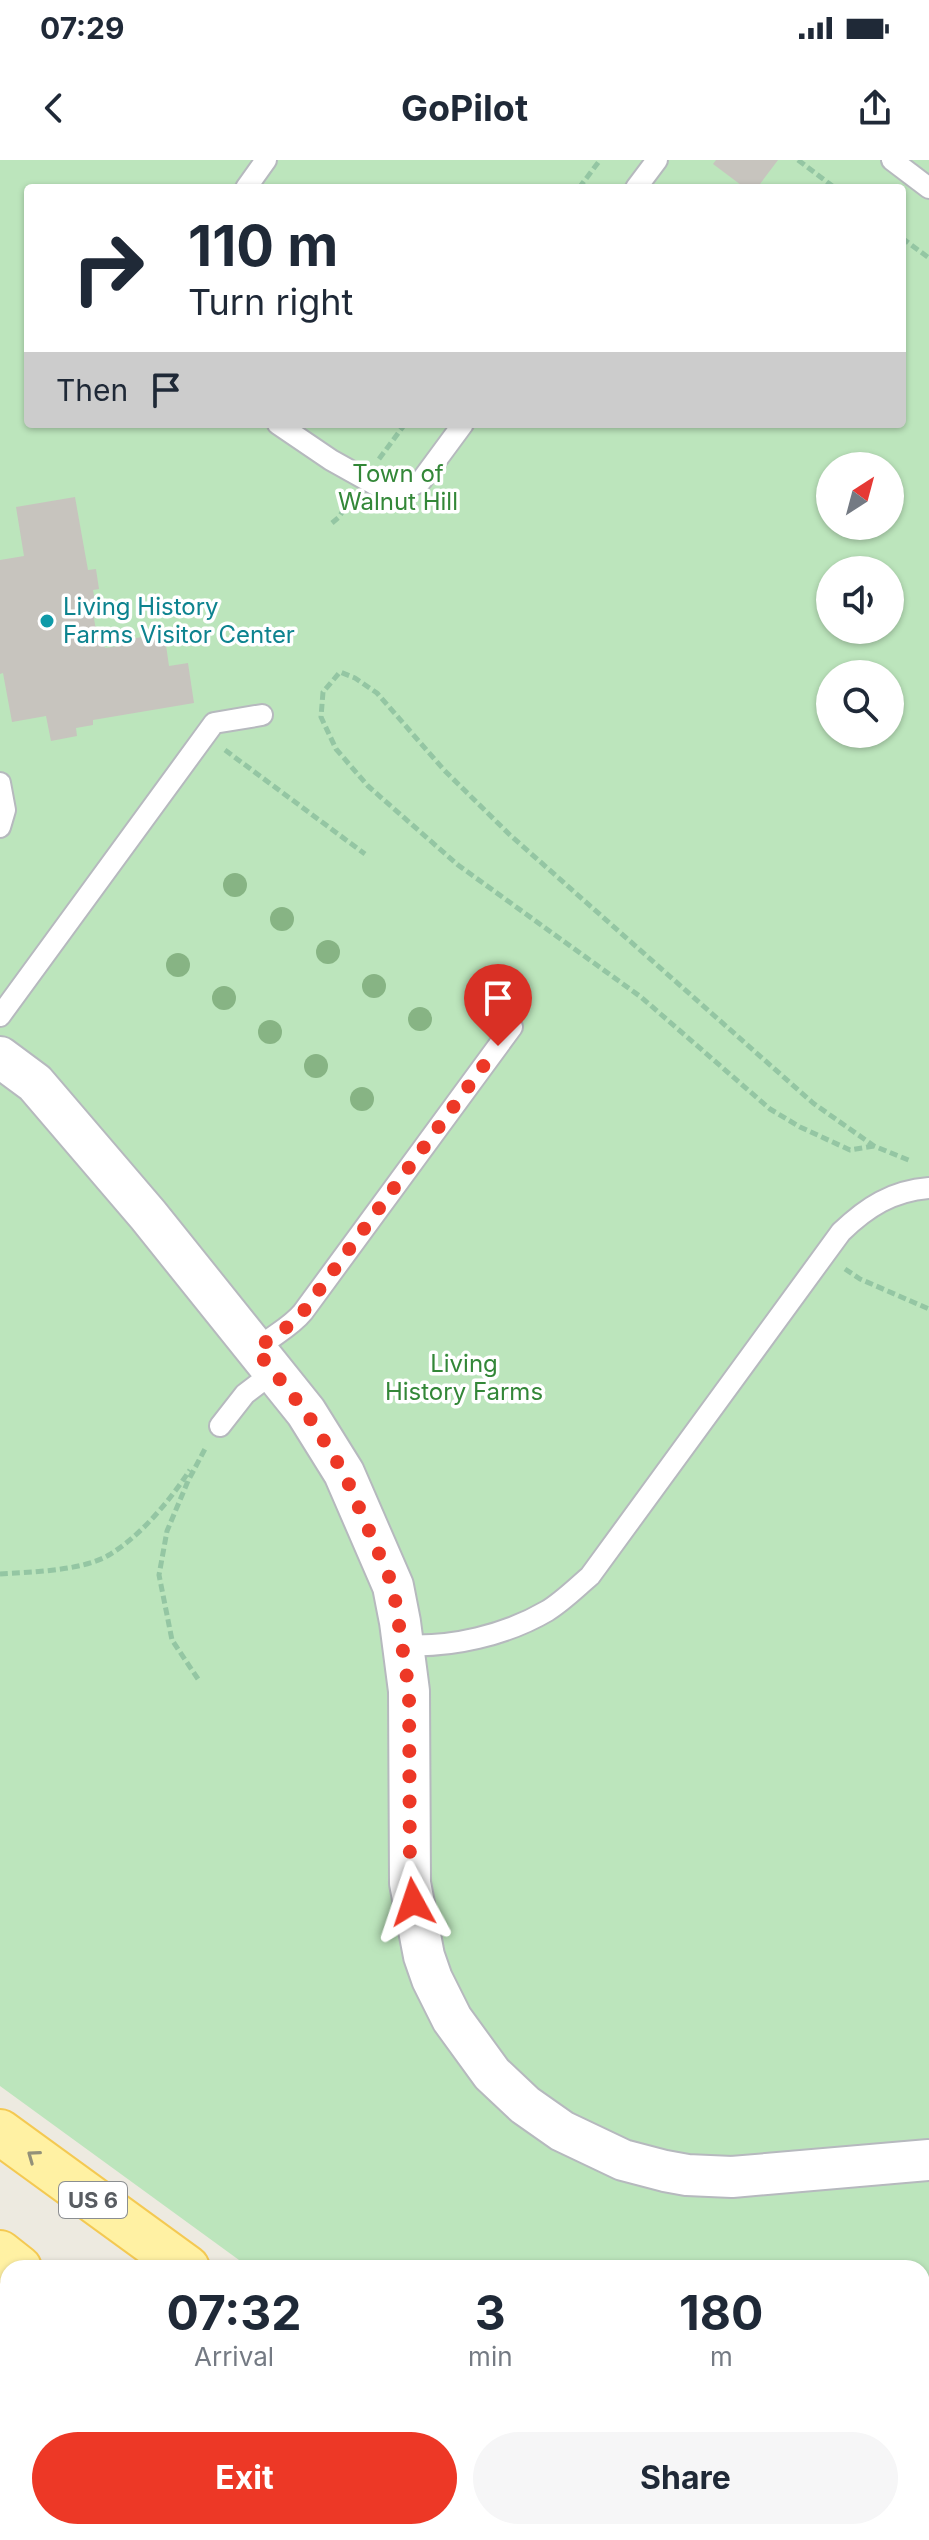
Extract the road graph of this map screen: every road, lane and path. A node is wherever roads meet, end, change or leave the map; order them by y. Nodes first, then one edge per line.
1 (266, 160) edge
2 (600, 160) edge
3 (657, 160) edge
4 (798, 160) edge
5 (892, 160) edge
6 (249, 184) edge
7 (582, 184) edge
8 (639, 184) edge
9 (830, 184) edge
10 (929, 188) edge
11 (906, 241) edge
12 (929, 258) edge
13 (284, 428) edge
14 (460, 428) edge
15 (262, 715) dead end
16 (204, 735) junction
17 (0, 783) edge
18 (0, 827) edge
19 (365, 854) dead end
20 (0, 1016) edge
21 (512, 1027) dead end
22 (0, 1057) edge
23 (874, 1146) junction
24 (924, 1166) dead end
25 (929, 1188) edge
26 (825, 1255) junction
27 (929, 1309) edge
28 (265, 1361) junction
29 (220, 1426) joint
30 (206, 1446) junction
31 (0, 1574) edge
32 (403, 1645) junction
33 (198, 1679) dead end
34 (0, 2132) edge
35 (929, 2160) edge
36 (176, 2260) edge

1 - 6 lane
2 - 7 path
3 - 8 lane
4 - 9 path
5 - 10 lane
11 - 12 path
13 - 14 lane
15 - 16 lane
16 - 19 path
16 - 20 lane
17 - 18 lane
21 - 28 lane
22 - 28 street
23 - 23 path
23 - 24 path
25 - 26 lane
26 - 27 path
26 - 32 lane
28 - 29 lane
28 - 32 street
29 - 30 path
30 - 31 path
30 - 33 path
32 - 35 street
36 -> 34 main road, US 6

